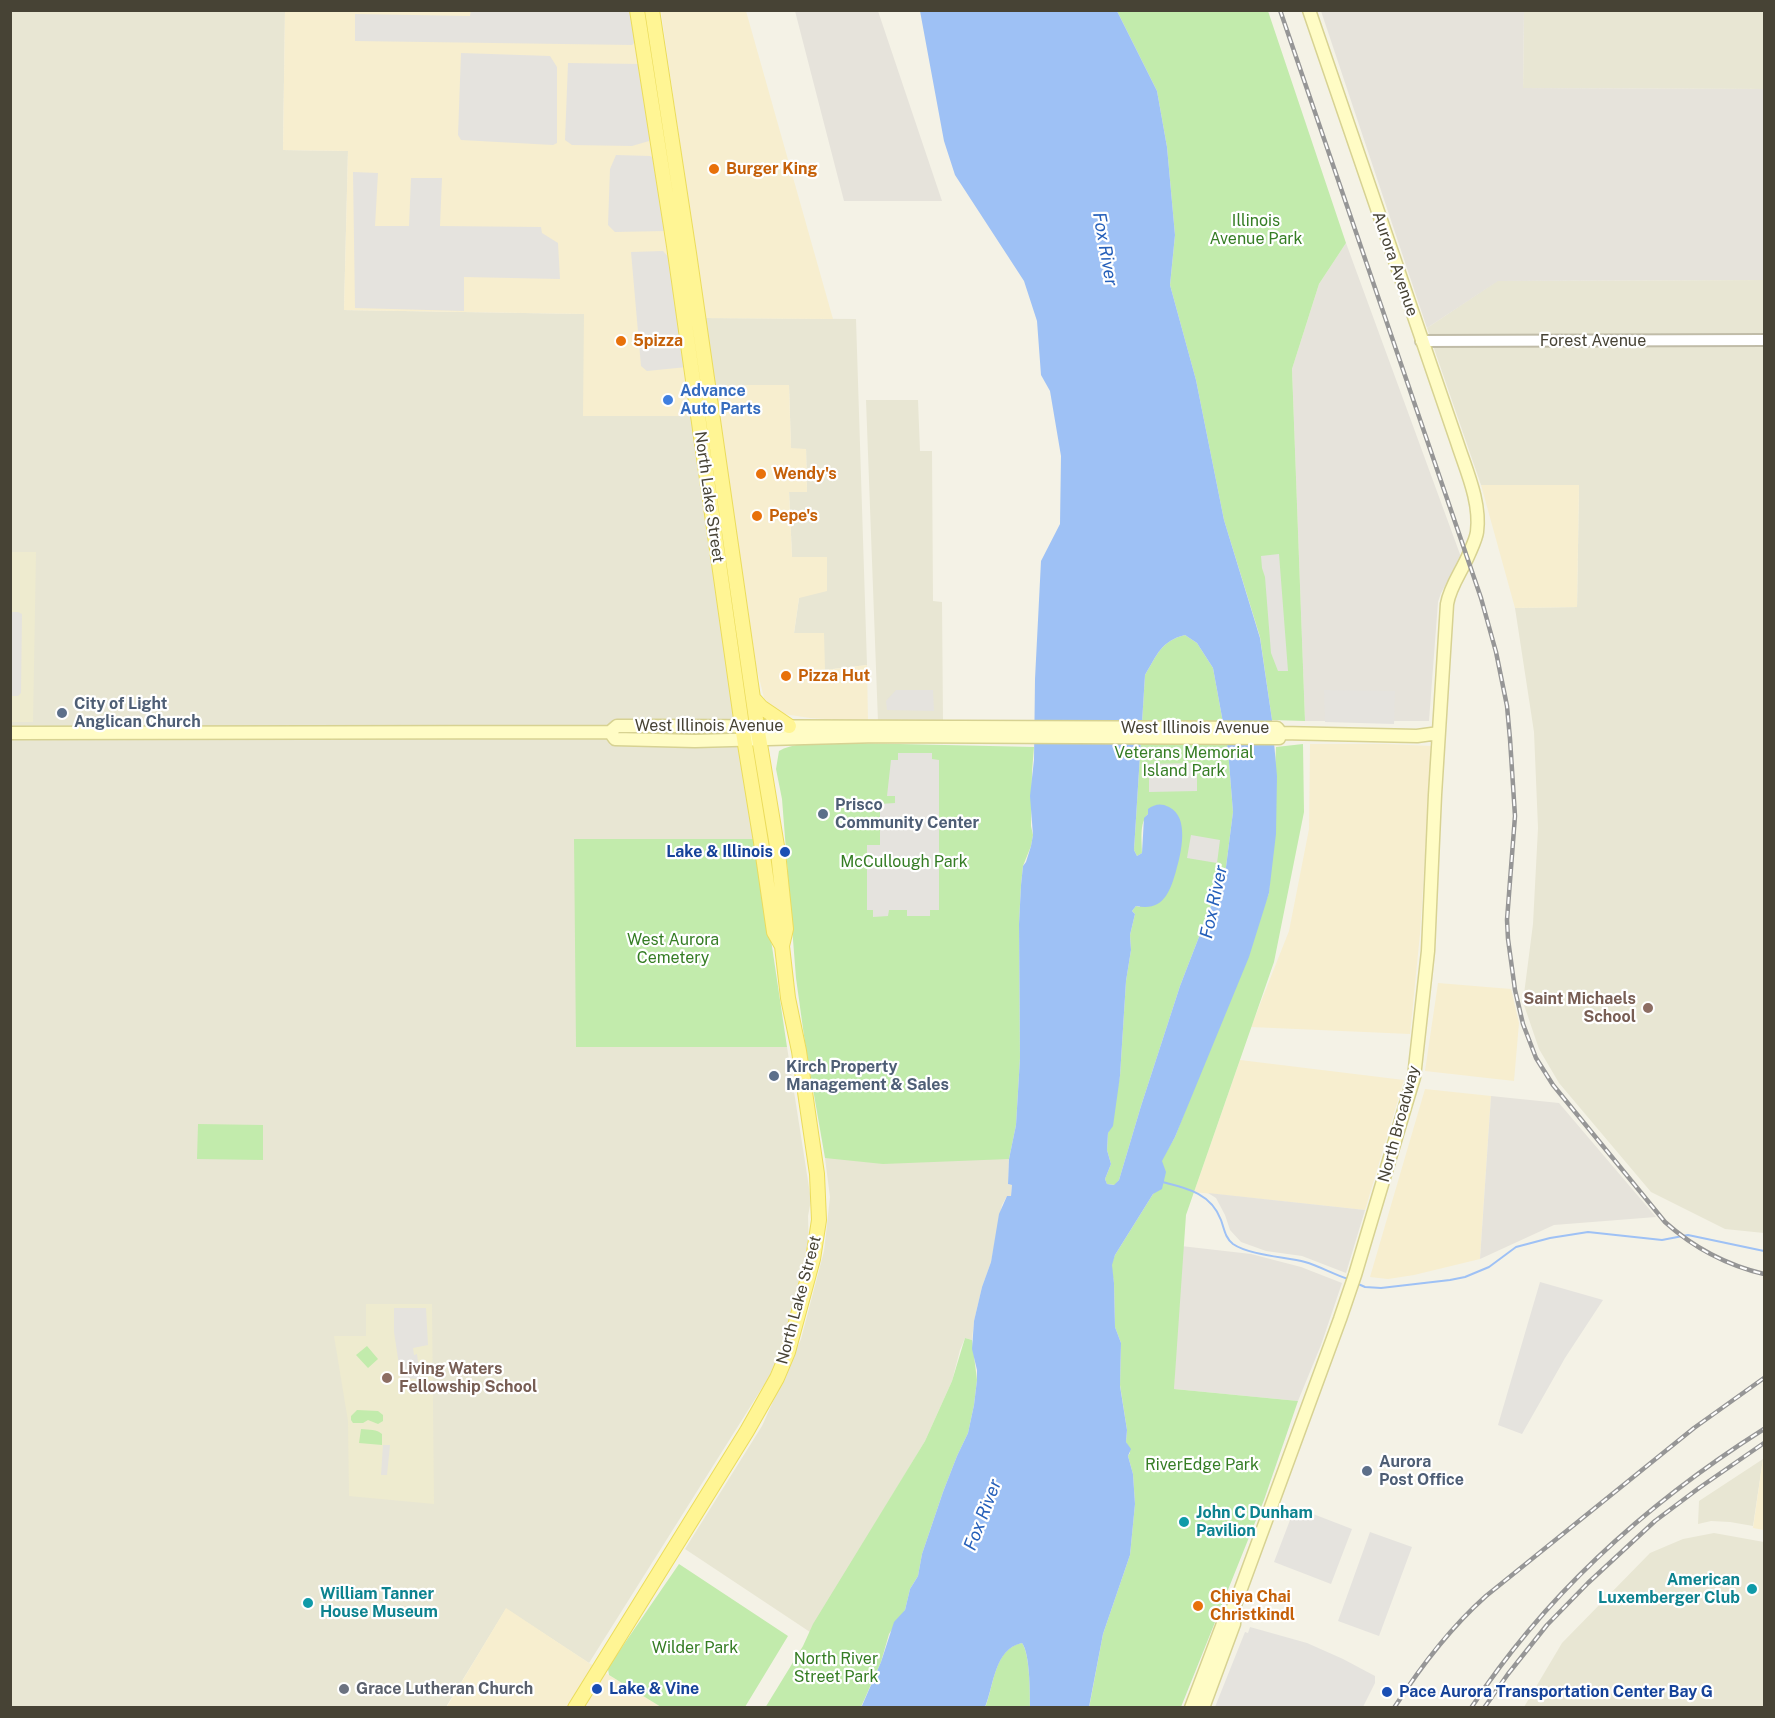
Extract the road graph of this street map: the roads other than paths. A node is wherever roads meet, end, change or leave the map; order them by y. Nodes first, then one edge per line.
1 (637, 10) edge
2 (652, 10) edge
3 (1309, 10) edge
4 (1764, 340) edge
5 (1421, 341) junction
6 (1478, 519) joint
7 (753, 698) junction
8 (789, 726) junction
9 (10, 733) edge
10 (743, 733) junction
11 (758, 733) junction
12 (1026, 733) junction
13 (1439, 733) junction
14 (782, 946) junction
15 (1235, 1605) junction
16 (575, 1707) edge
17 (1191, 1707) edge
18 (1203, 1707) edge

1 - 10 main road, North Lake Street
2 - 7 main road, North Lake Street
3 - 5 main road, Aurora Avenue
4 - 5 street, Forest Avenue
5 - 6 main road, Aurora Avenue
6 - 13 main road, North Broadway
7 - 8 main road
7 - 11 main road, North Lake Street
8 - 11 main road, West Illinois Avenue
8 - 12 main road, West Illinois Avenue
9 - 10 main road, West Illinois Avenue
10 - 11 main road, West Illinois Avenue
10 - 14 main road, North Lake Street
11 - 12 main road, West Illinois Avenue
11 - 14 main road, North Lake Street
12 - 13 main road, West Illinois Avenue
13 - 15 main road, North Broadway
14 - 16 main road, North Lake Street
15 - 17 main road, North Broadway
15 - 18 main road, North Broadway

